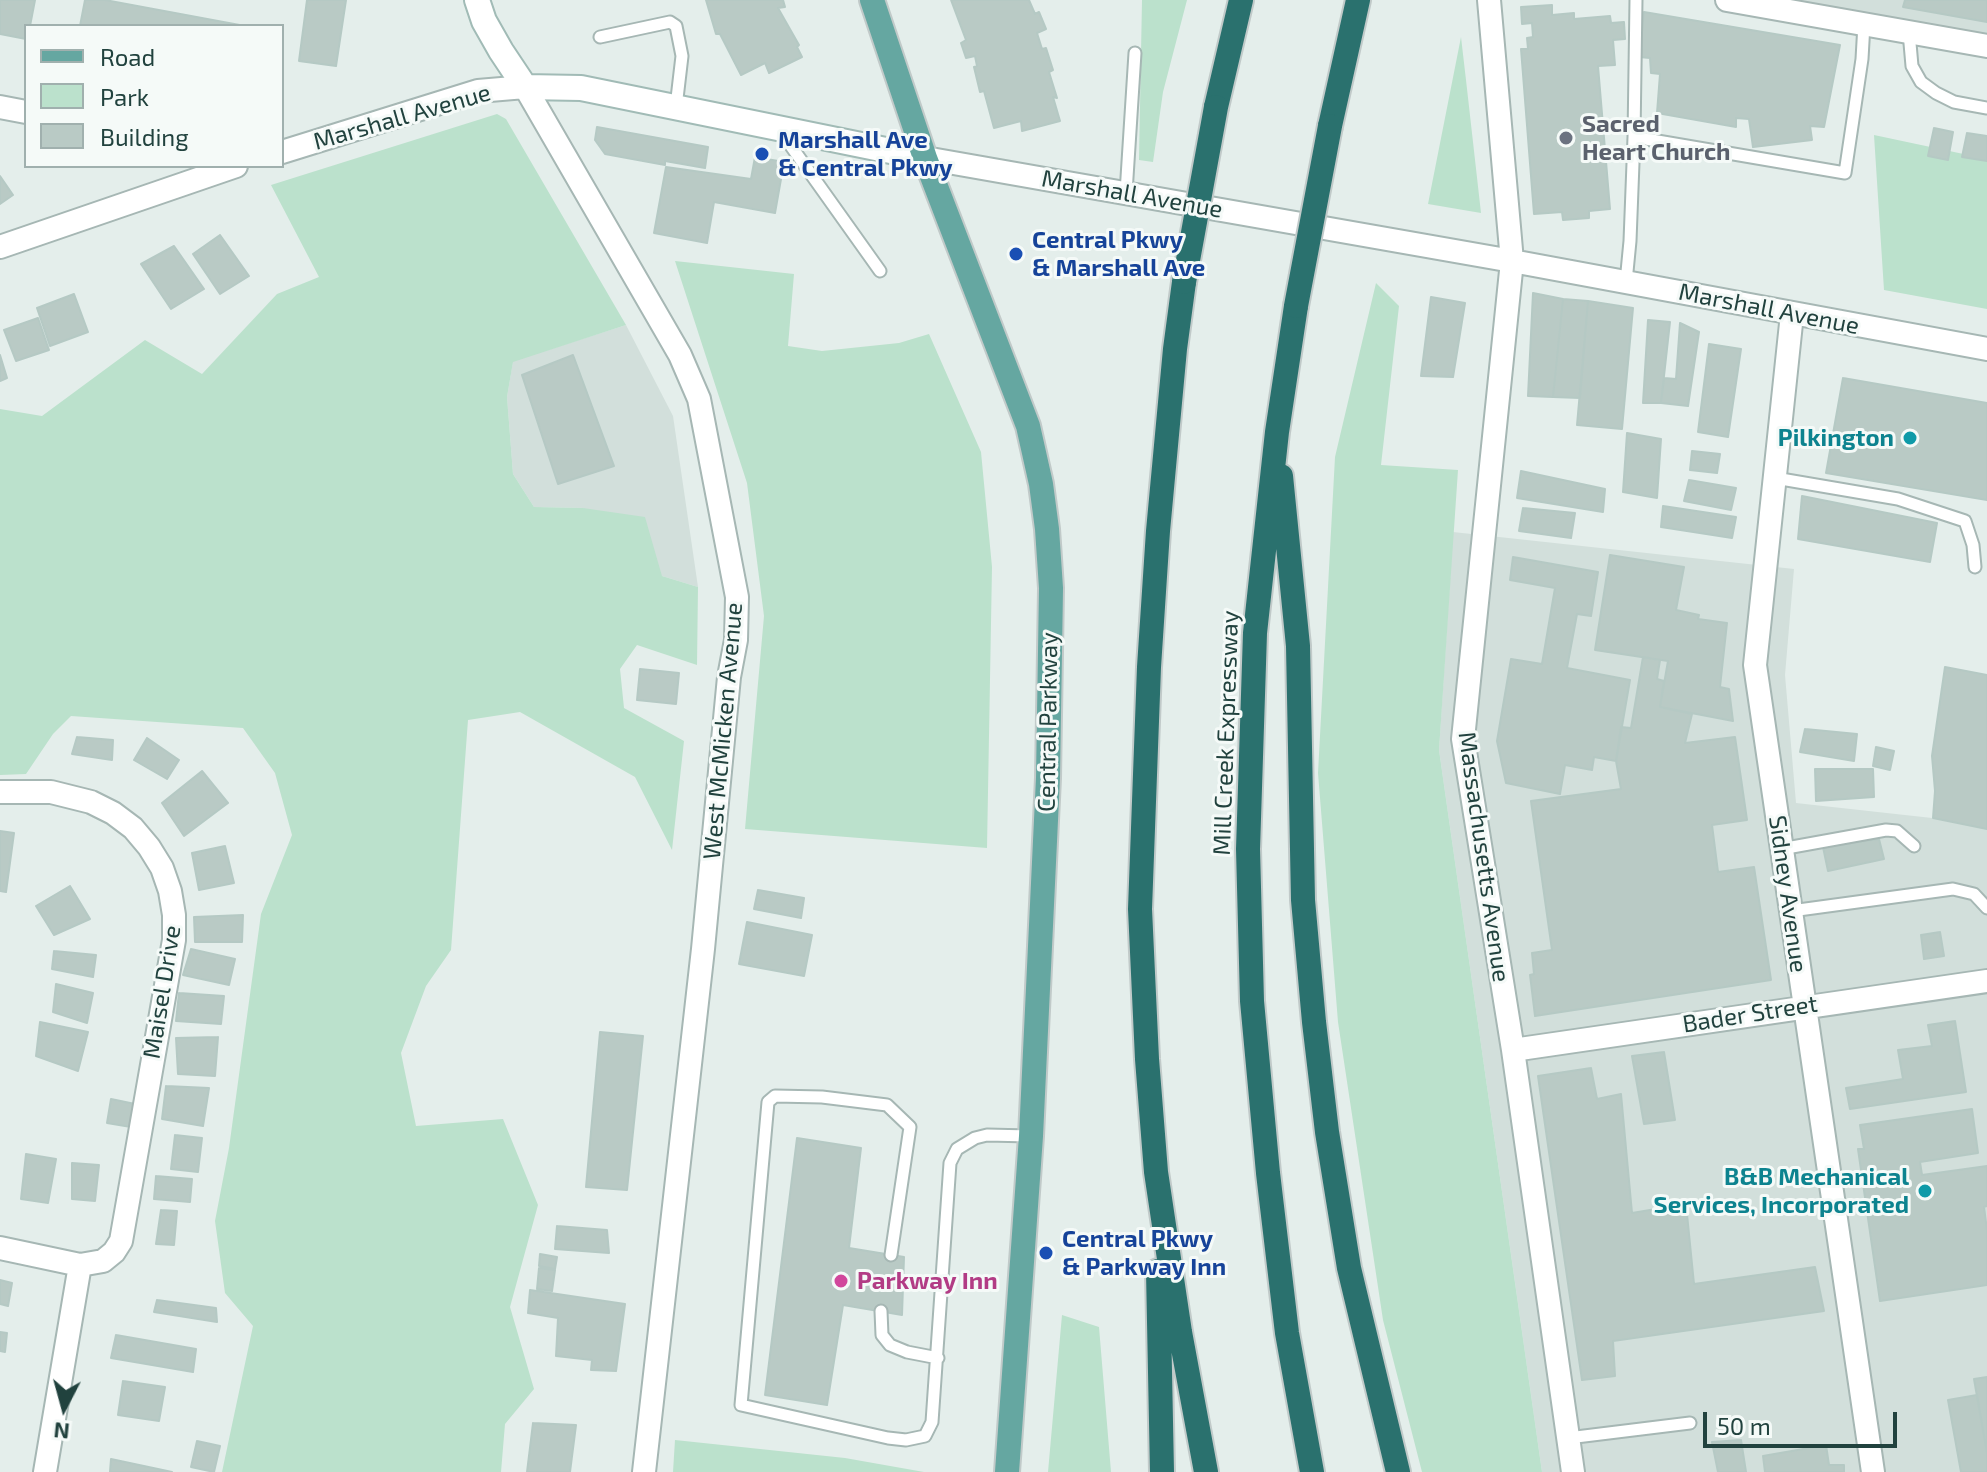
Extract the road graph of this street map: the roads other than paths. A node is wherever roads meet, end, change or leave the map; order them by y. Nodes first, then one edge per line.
1 (477, 0) edge
2 (872, 0) edge
3 (1241, 0) edge
4 (1358, 0) edge
5 (1489, 0) edge
6 (1636, 0) edge
7 (1727, 0) edge
8 (1864, 24) junction
9 (1909, 32) junction
10 (600, 37) dead end
11 (1987, 46) edge
12 (1135, 53) dead end
13 (525, 87) junction
14 (0, 107) edge
15 (676, 107) junction
16 (1987, 108) edge
17 (24, 112) edge
18 (778, 128) junction
19 (1634, 137) junction
20 (284, 151) edge
21 (925, 158) junction
22 (220, 168) edge
23 (197, 171) edge
24 (1126, 193) junction
25 (0, 247) edge
26 (1512, 261) junction
27 (880, 271) dead end
28 (1626, 282) junction
29 (1792, 314) junction
30 (1987, 349) edge
31 (1277, 432) junction
32 (1775, 478) junction
33 (1975, 567) dead end
34 (0, 792) edge
35 (1914, 846) dead end
36 (1781, 849) junction
37 (1987, 908) edge
38 (1791, 911) junction
39 (1987, 981) edge
40 (1804, 1006) junction
41 (1513, 1050) junction
42 (1031, 1136) junction
43 (1156, 1172) junction
44 (0, 1248) edge
45 (891, 1255) dead end
46 (80, 1265) junction
47 (881, 1311) dead end
48 (938, 1358) junction
49 (1690, 1423) dead end
50 (1568, 1438) junction
51 (45, 1472) edge
52 (644, 1472) edge
53 (1007, 1472) edge
54 (1162, 1472) edge
55 (1206, 1472) edge
56 (1312, 1472) edge
57 (1398, 1472) edge
58 (1573, 1472) edge
59 (1873, 1472) edge

1 - 13 street, West McMicken Avenue
2 - 21 main road, Central Parkway
3 - 43 highway, bridge
4 - 31 highway, Mill Creek Expressway, bridge
5 - 26 street, Massachusetts Avenue
6 - 19 lane
7 - 8 street
8 - 9 street
8 - 19 lane
9 - 11 street
9 - 16 lane
10 - 15 lane
12 - 24 lane
13 - 15 street, Marshall Avenue
13 - 20 street, Marshall Avenue
13 - 52 street, West McMicken Avenue
14 - 17 street
15 - 18 street, Marshall Avenue
18 - 21 street, Marshall Avenue
18 - 27 lane
19 - 28 lane
21 - 24 street, Marshall Avenue
21 - 42 main road, Central Parkway
22 - 23 street
23 - 25 street
24 - 26 street, Marshall Avenue
26 - 28 street, Marshall Avenue
26 - 41 street, Massachusetts Avenue
28 - 29 street, Marshall Avenue
29 - 30 street, Marshall Avenue
29 - 32 street, Sidney Avenue
31 - 56 highway, Mill Creek Expressway
31 - 57 highway
32 - 33 lane
32 - 36 street, Sidney Avenue
34 - 46 street, Maisel Drive
35 - 36 lane
36 - 38 street, Sidney Avenue
37 - 38 lane
38 - 40 street, Sidney Avenue
39 - 40 street, Bader Street
40 - 41 street, Bader Street
40 - 59 street, Sidney Avenue
41 - 50 street, Massachusetts Avenue
42 - 48 lane
42 - 53 main road, Central Parkway
43 - 54 highway
43 - 55 highway
44 - 46 street
45 - 48 lane
46 - 51 street
47 - 48 lane
49 - 50 lane
50 - 58 street, Massachusetts Avenue

